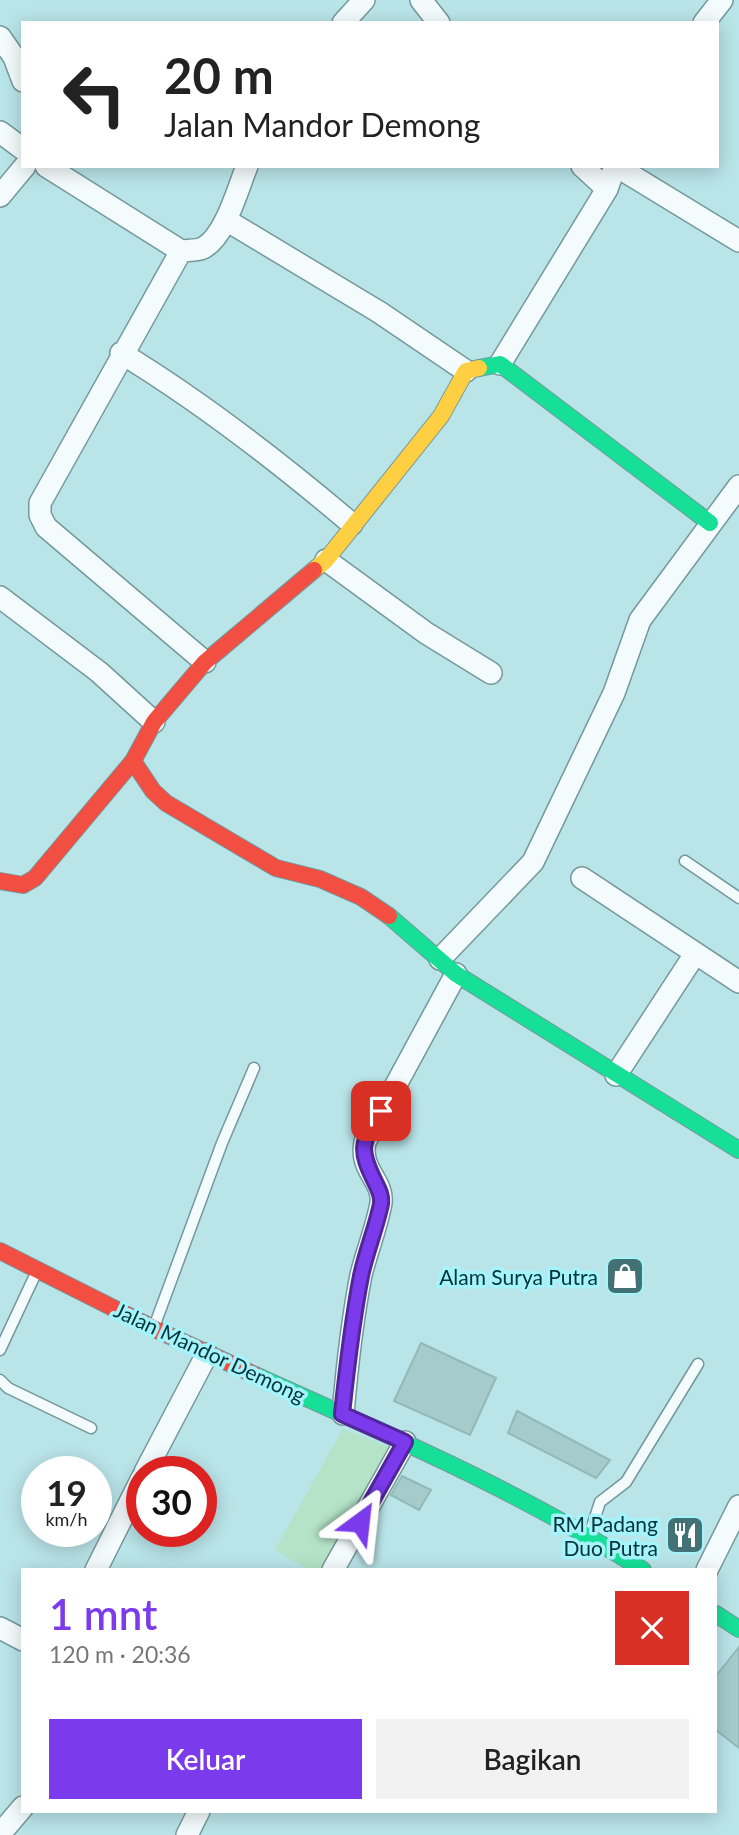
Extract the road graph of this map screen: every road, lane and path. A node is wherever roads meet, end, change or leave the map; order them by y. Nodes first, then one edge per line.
1 (364, 0) edge
2 (421, 0) edge
3 (722, 0) edge
4 (345, 21) edge
5 (437, 21) edge
6 (706, 21) edge
7 (0, 37) edge
8 (21, 76) edge
9 (0, 132) edge
10 (21, 148) edge
11 (23, 168) edge
12 (49, 168) edge
13 (246, 168) edge
14 (584, 168) edge
15 (615, 168) edge
16 (619, 168) edge
17 (607, 189) junction
18 (0, 196) edge
19 (226, 220) junction
20 (739, 240) edge
21 (181, 251) junction
22 (121, 353) junction
23 (500, 364) junction
24 (466, 372) junction
25 (739, 486) edge
26 (710, 523) junction
27 (352, 524) junction
28 (326, 560) junction
29 (0, 597) edge
30 (205, 662) junction
31 (491, 673) dead end
32 (154, 722) junction
33 (133, 761) junction
34 (685, 861) dead end
35 (582, 878) dead end
36 (0, 881) edge
37 (739, 898) edge
38 (695, 954) junction
39 (440, 959) junction
40 (456, 974) junction
41 (739, 982) edge
42 (254, 1068) dead end
43 (616, 1075) junction
44 (739, 1150) edge
45 (0, 1251) edge
46 (38, 1270) junction
47 (154, 1327) junction
48 (0, 1350) edge
49 (207, 1354) junction
50 (698, 1364) dead end
51 (0, 1380) edge
52 (342, 1414) junction
53 (91, 1428) dead end
54 (405, 1442) junction
55 (153, 1456) edge
56 (739, 1507) edge
57 (126, 1510) edge
58 (590, 1534) junction
59 (97, 1568) edge
60 (334, 1568) edge
61 (640, 1568) edge
62 (708, 1568) edge
63 (717, 1615) edge
64 (0, 1628) edge
65 (739, 1629) edge
66 (21, 1639) edge
67 (21, 1809) edge
68 (198, 1813) edge
69 (0, 1834) edge
70 (187, 1835) edge

1 - 4 street
2 - 5 street
3 - 6 street
7 - 8 street
9 - 10 street
11 - 18 street
12 - 21 street
13 - 19 street
14 - 17 street
15 - 17 street
16 - 20 street
17 - 23 street
19 - 21 street
19 - 24 street
21 - 22 street
22 - 27 street
22 - 30 street
23 - 24 street
23 - 26 street
24 - 27 street
25 - 26 street
26 - 39 street
27 - 28 street
28 - 30 street
28 - 31 street
29 - 32 street
30 - 32 street
32 - 33 street
33 - 36 street
33 - 39 street
34 - 37 lane
35 - 38 street
38 - 41 street
38 - 43 street
39 - 40 street
40 - 43 street
40 - 52 street
42 - 47 lane
43 - 44 street
45 - 46 street, Jalan Mandor Demong
46 - 47 street, Jalan Mandor Demong
46 - 48 lane
47 - 49 street, Jalan Mandor Demong
49 - 52 street, Jalan Mandor Demong
49 - 55 street
50 - 58 lane
51 - 53 lane
52 - 54 street, Jalan Mandor Demong
54 - 58 street, Jalan Mandor Demong
54 - 60 street
56 - 62 street
57 - 59 street
58 - 61 street, Jalan Mandor Demong
63 - 65 street
64 - 66 street
67 - 69 street
68 - 70 street

